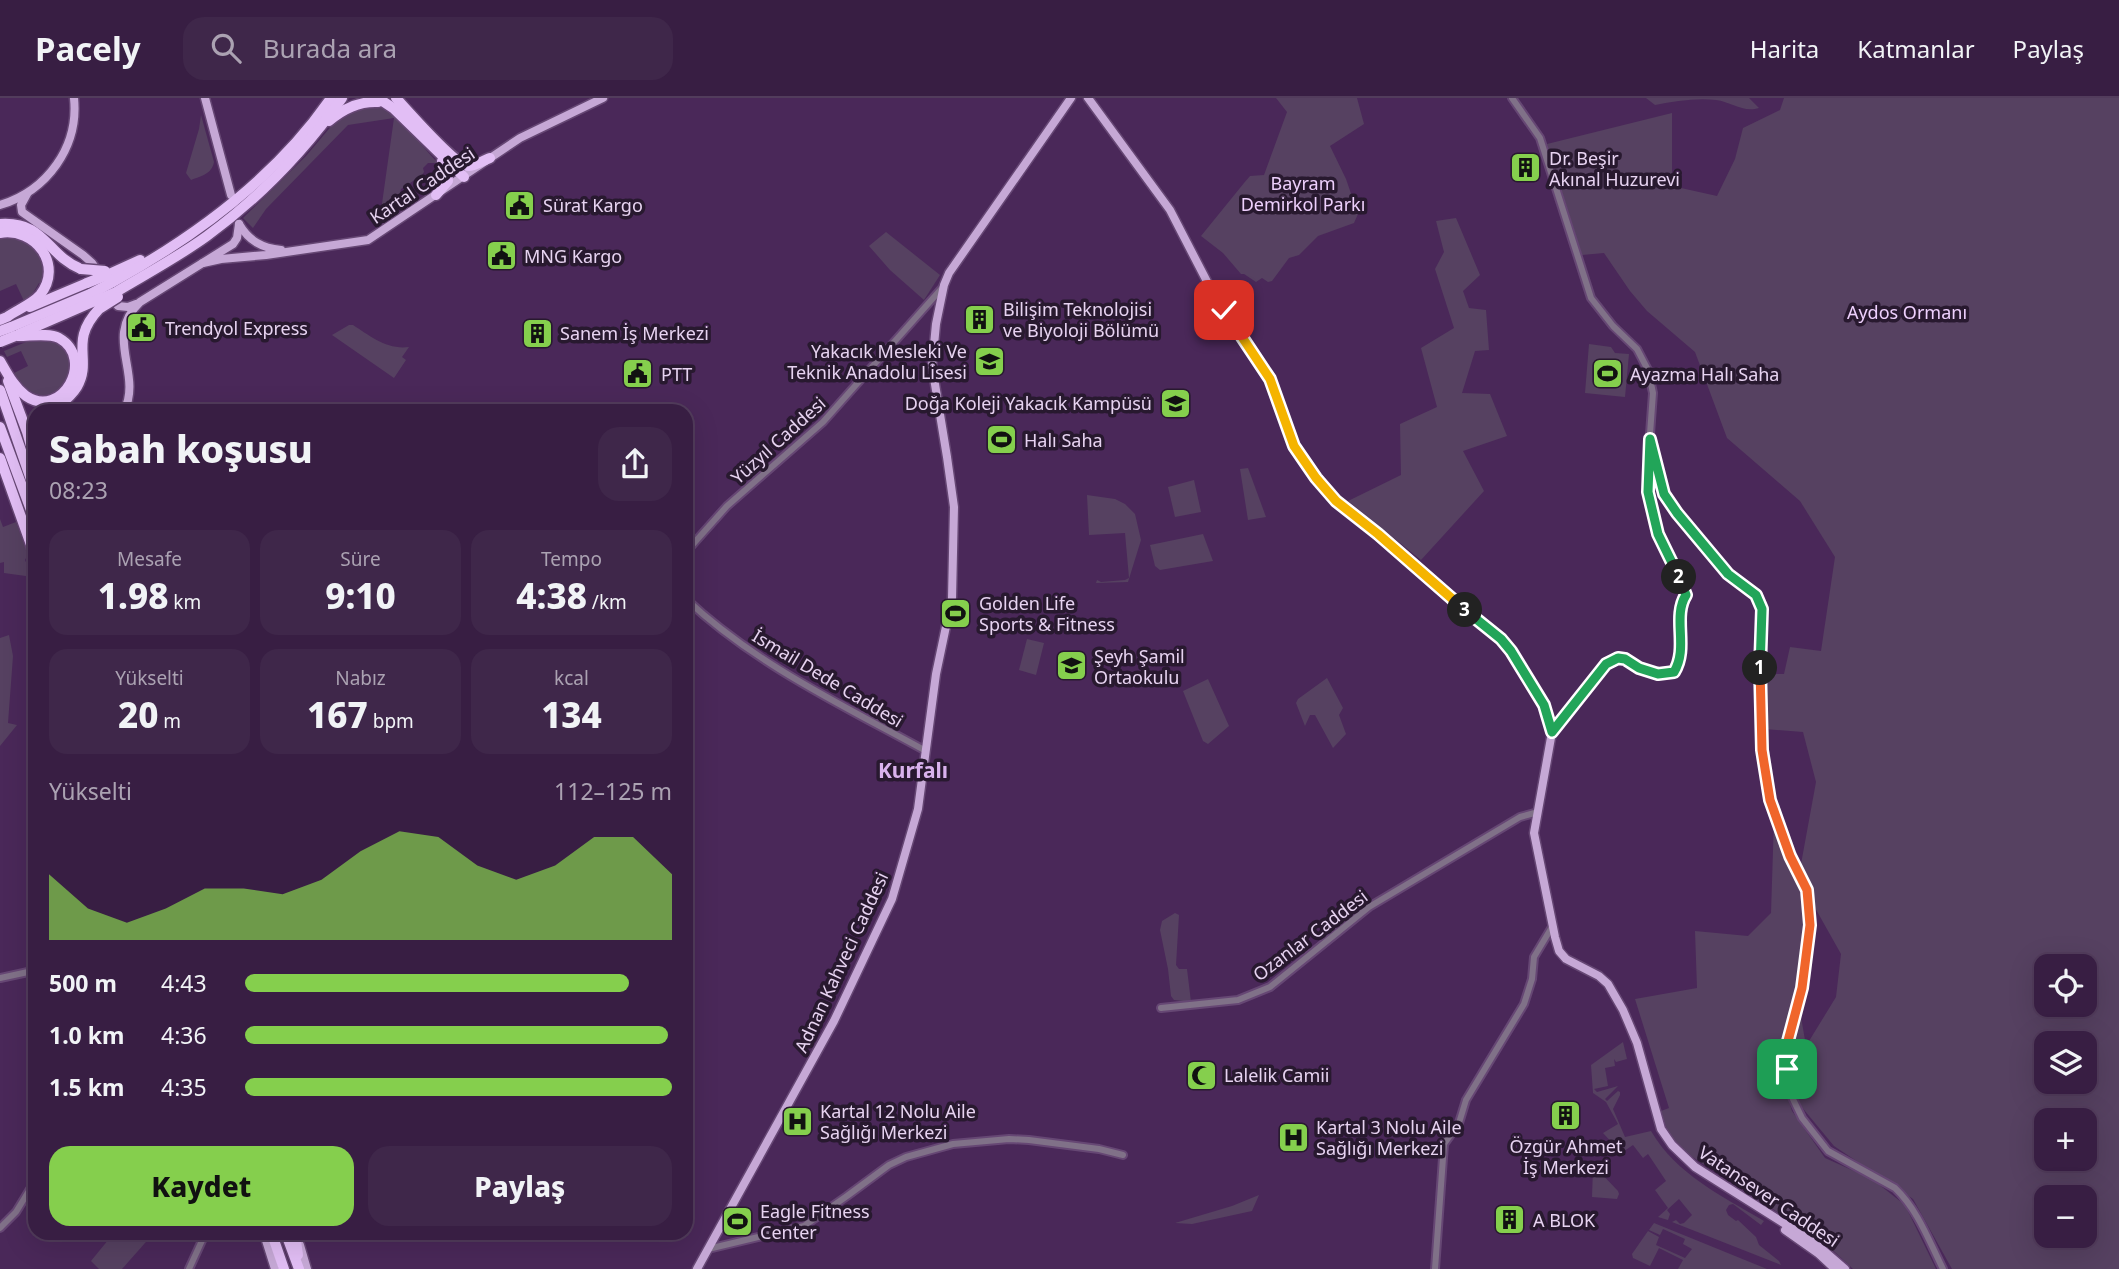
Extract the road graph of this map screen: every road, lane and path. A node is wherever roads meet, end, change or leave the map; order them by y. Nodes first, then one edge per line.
1 (74, 98) edge
2 (202, 98) edge
3 (324, 98) edge
4 (331, 98) edge
5 (342, 98) edge
6 (372, 98) edge
7 (396, 98) edge
8 (603, 98) edge
9 (1072, 98) edge
10 (1088, 98) edge
11 (1513, 98) edge
12 (384, 102) junction
13 (308, 141) junction
14 (436, 151) junction
15 (490, 158) junction
16 (273, 165) junction
17 (463, 165) junction
18 (464, 177) junction
19 (27, 194) junction
20 (231, 195) dead end
21 (436, 195) junction
22 (0, 205) edge
23 (225, 209) junction
24 (0, 224) edge
25 (0, 233) edge
26 (287, 251) junction
27 (203, 263) junction
28 (109, 281) junction
29 (944, 285) junction
30 (93, 297) junction
31 (140, 302) junction
32 (8, 325) edge
33 (0, 331) edge
34 (0, 342) edge
35 (0, 362) edge
36 (0, 390) edge
37 (61, 404) edge
38 (127, 404) edge
39 (0, 427) edge
40 (28, 436) edge
41 (1650, 439) junction
42 (0, 458) edge
43 (28, 471) edge
44 (2, 473) edge
45 (28, 502) edge
46 (28, 538) edge
47 (693, 543) edge
48 (693, 605) edge
49 (1552, 732) junction
50 (926, 751) junction
51 (1538, 811) junction
52 (1552, 927) junction
53 (28, 972) edge
54 (0, 978) edge
55 (1161, 1009) dead end
56 (1632, 1033) junction
57 (1123, 1155) dead end
58 (28, 1192) edge
59 (0, 1228) edge
60 (202, 1240) edge
61 (266, 1240) edge
62 (274, 1240) edge
63 (288, 1240) edge
64 (297, 1240) edge
65 (298, 1240) edge
66 (708, 1249) junction
67 (189, 1269) edge
68 (275, 1269) edge
69 (284, 1269) edge
70 (300, 1269) edge
71 (307, 1269) edge
72 (697, 1269) edge
73 (1435, 1269) edge
74 (1835, 1269) edge
75 (1845, 1269) edge
76 (1943, 1269) edge

1 - 19 main road
2 - 20 main road
3 - 16 highway
4 - 16 highway
5 - 13 highway
6 - 12 highway
7 - 17 highway
8 - 15 main road, Kartal Caddesi
9 - 29 main road, Adnan Kahveci Caddesi
10 - 49 main road, Vatansever Caddesi
11 - 41 street
12 - 13 highway
12 - 14 highway
13 - 28 highway
14 - 18 highway
14 - 21 highway
15 - 17 highway
15 - 18 main road, Kartal Caddesi
16 - 23 highway
17 - 18 highway
18 - 21 main road, Kartal Caddesi
19 - 22 main road
19 - 28 main road
21 - 26 main road, Kartal Caddesi
23 - 28 highway
23 - 28 highway
24 - 28 highway, bridge
25 - 32 highway
26 - 27 main road, Kartal Caddesi
26 - 27 main road
27 - 31 main road
28 - 30 highway, bridge
28 - 30 highway, bridge
28 - 31 main road
29 - 47 street, Yüzyıl Caddesi
29 - 50 main road, Adnan Kahveci Caddesi
30 - 32 highway
30 - 37 highway
31 - 38 main road
32 - 33 highway, bridge
32 - 34 highway, bridge
32 - 35 highway
35 - 40 highway
36 - 43 highway
39 - 45 highway
41 - 49 street
41 - 76 street
42 - 44 highway
44 - 46 highway
48 - 50 street, İsmail Dede Caddesi
49 - 51 main road, Vatansever Caddesi
50 - 66 main road, Adnan Kahveci Caddesi
51 - 52 main road, Vatansever Caddesi
51 - 55 street, Ozanlar Caddesi
52 - 56 main road, Vatansever Caddesi
52 - 73 street
53 - 54 street
56 - 74 main road, Vatansever Caddesi
56 - 75 main road, Vatansever Caddesi
57 - 66 street
58 - 59 street
60 - 67 street
61 - 68 main road
62 - 69 highway
63 - 70 highway
64 - 70 highway
65 - 71 main road
66 - 72 main road, Adnan Kahveci Caddesi

